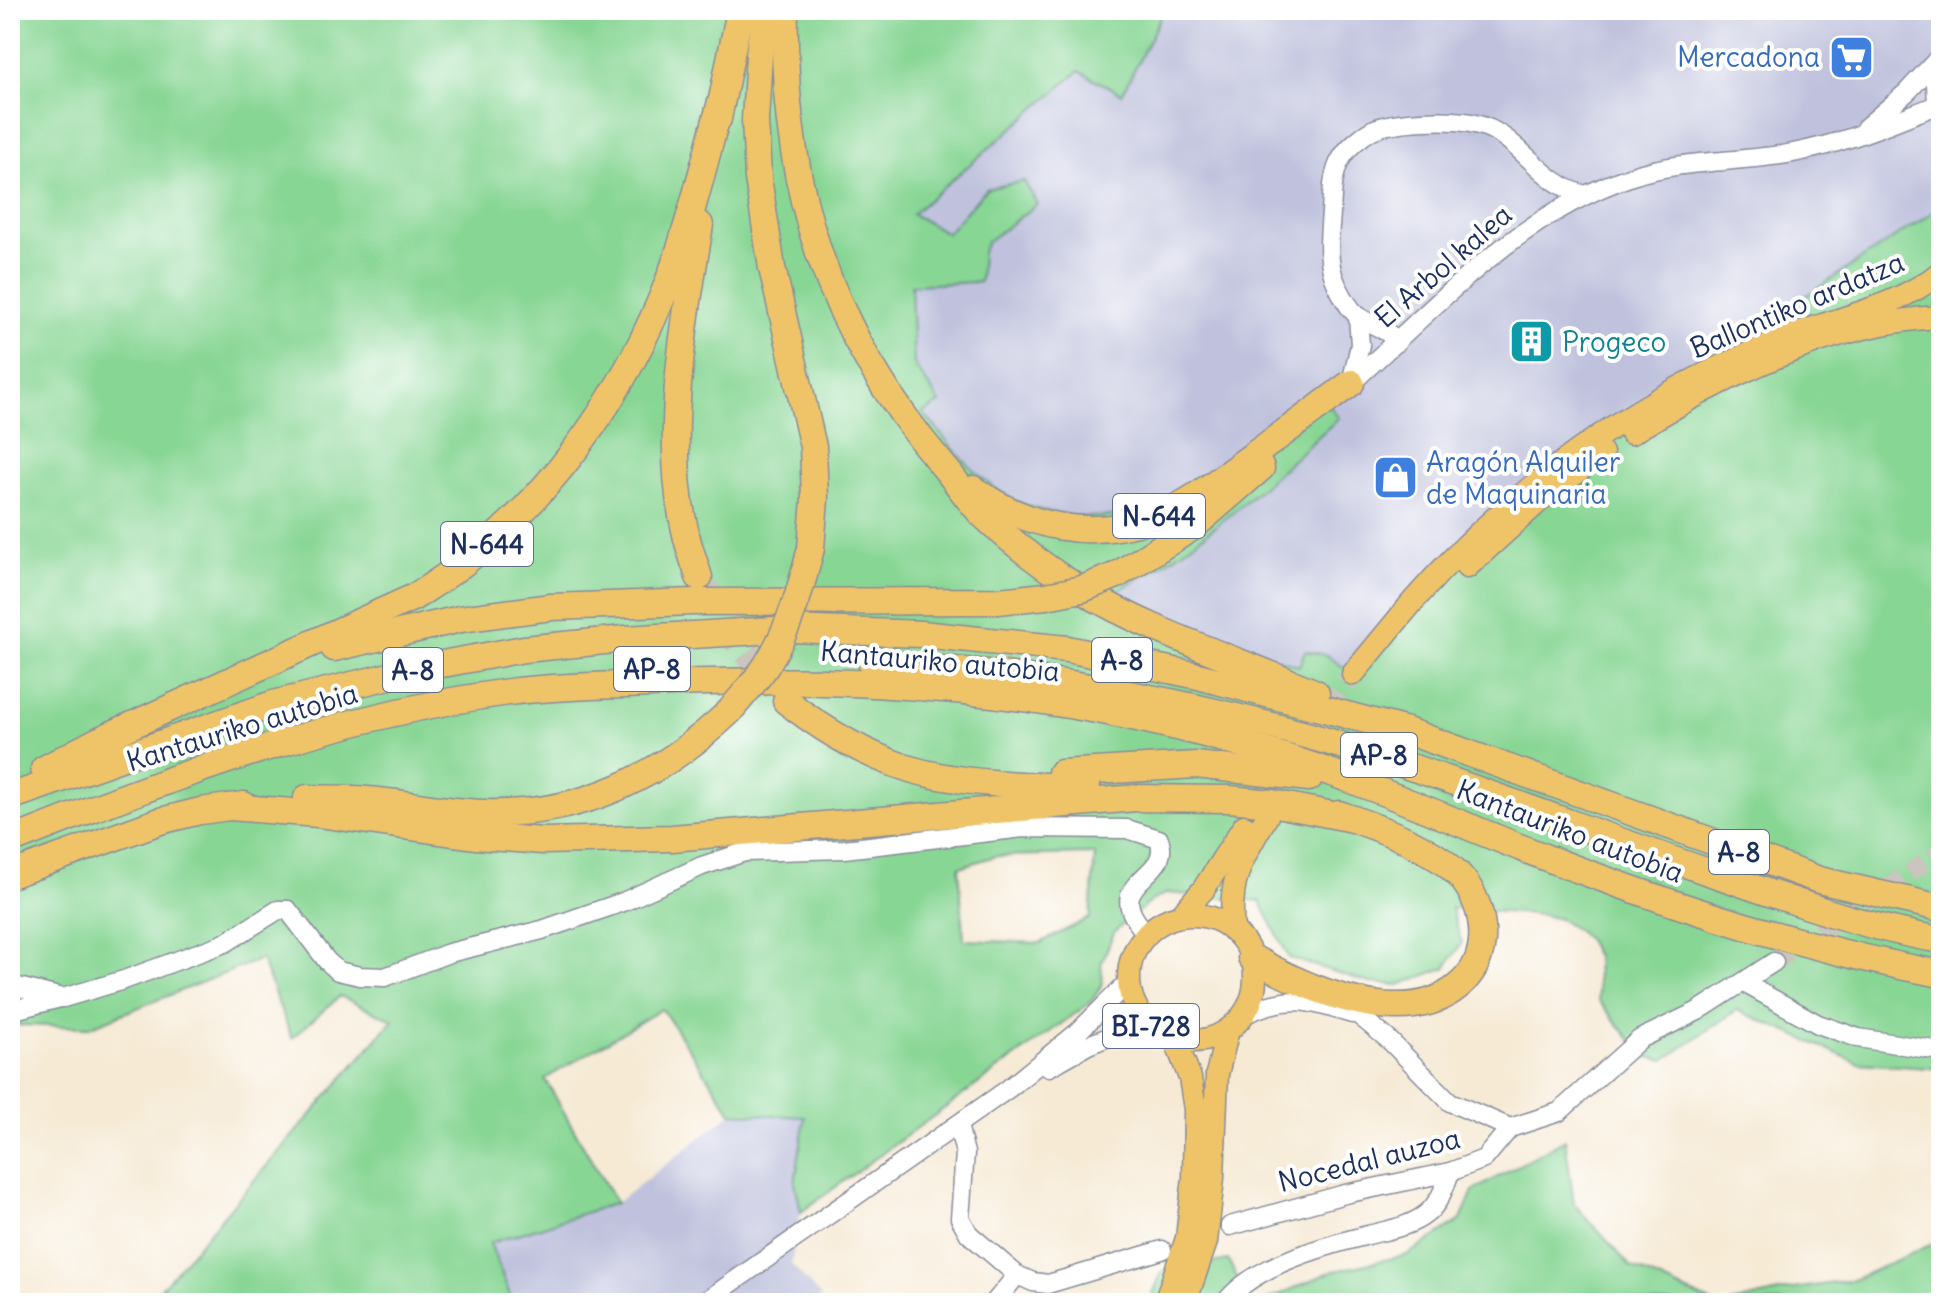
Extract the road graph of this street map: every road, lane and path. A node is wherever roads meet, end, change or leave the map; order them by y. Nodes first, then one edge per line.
1 (740, 10) edge
2 (765, 10) edge
3 (785, 10) edge
4 (1939, 60) edge
5 (721, 102) junction
6 (1939, 106) edge
7 (1857, 135) junction
8 (1586, 195) junction
9 (1941, 272) edge
10 (1358, 316) junction
11 (1940, 317) edge
12 (1397, 342) junction
13 (1351, 383) junction
14 (944, 468) junction
15 (699, 577) tunnel mouth
16 (268, 665) junction
17 (511, 692) junction
18 (786, 701) tunnel mouth
19 (1404, 730) junction
20 (978, 780) junction
21 (1360, 785) junction
22 (10, 787) edge
23 (10, 797) edge
24 (230, 807) junction
25 (1353, 819) junction
26 (10, 841) edge
27 (10, 875) edge
28 (1941, 908) edge
29 (1180, 916) junction
30 (1233, 930) junction
31 (1147, 934) junction
32 (1941, 940) edge
33 (1251, 957) junction
34 (1774, 962) tunnel mouth
35 (1941, 974) edge
36 (1129, 981) junction
37 (1744, 983) junction
38 (10, 985) edge
39 (1330, 992) junction
40 (63, 998) junction
41 (10, 1011) edge
42 (1363, 1018) junction
43 (1146, 1022) junction
44 (1235, 1023) junction
45 (1175, 1039) junction
46 (1941, 1051) edge
47 (1008, 1089) junction
48 (958, 1125) junction
49 (1510, 1128) junction
50 (1450, 1172) junction
51 (1230, 1226) dead end
52 (1162, 1250) dead end
53 (1017, 1275) junction
54 (703, 1303) edge
55 (994, 1303) edge
56 (1165, 1303) edge
57 (1185, 1303) edge
58 (1225, 1303) edge

1 - 5 highway, N-644
2 - 24 highway, bridge
3 - 14 highway, N-644
4 - 6 street
4 - 7 street, El Arbol kalea
5 - 15 highway, N-644
5 - 16 highway, N-644
6 - 7 street, El Arbol kalea
7 - 8 street, El Arbol kalea
8 - 10 street
8 - 12 street, El Arbol kalea
9 - 11 main road, Ballontiko ardatza
10 - 12 street
10 - 13 street
12 - 13 street, El Arbol kalea
13 - 14 highway, N-644
13 - 16 highway, bridge
14 - 19 highway, N-644
16 - 22 highway
17 - 21 highway, Kantauriko autobia / A-8
17 - 26 highway, Kantauriko autobia / A-8
17 - 32 highway, AP-8
18 - 20 highway
19 - 23 highway, Kantauriko autobia / A-8
19 - 28 highway, Kantauriko autobia / A-8
20 - 21 highway
20 - 25 highway
21 - 35 highway, Kantauriko autobia / A-8
24 - 25 highway
24 - 27 highway
25 - 39 highway
29 - 30 main road
29 - 30 main road
29 - 31 main road
30 - 33 main road
31 - 36 main road, BI-728
31 - 40 street
33 - 39 highway
33 - 44 main road, BI-728
34 - 37 street
36 - 43 main road, BI-728
36 - 47 street
37 - 46 street
37 - 49 street
38 - 40 street
39 - 42 street
40 - 41 street
42 - 44 street
42 - 49 street
43 - 45 main road, BI-728
43 - 47 street
44 - 45 main road, BI-728
44 - 57 main road, BI-728
45 - 56 main road, BI-728
47 - 48 street
48 - 53 street
48 - 54 street
49 - 50 street, Nocedal auzoa
50 - 51 street, Nocedal auzoa
50 - 58 street
52 - 53 street
53 - 55 street

